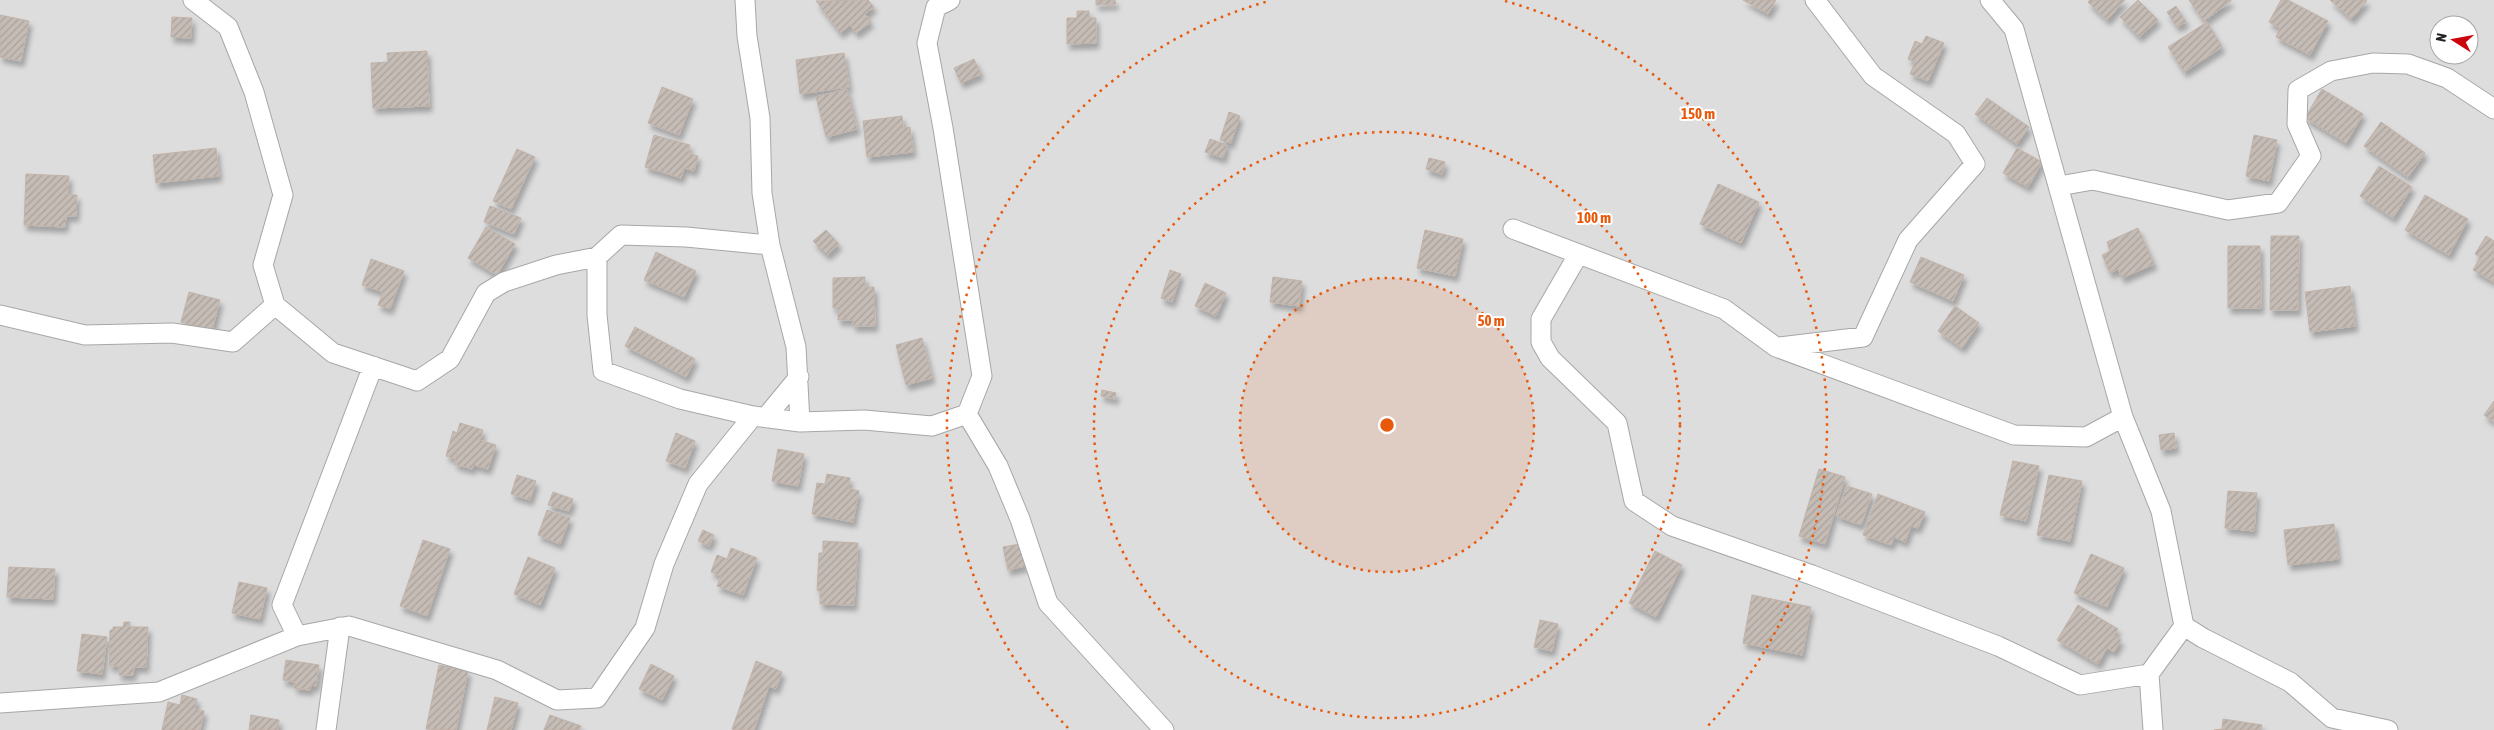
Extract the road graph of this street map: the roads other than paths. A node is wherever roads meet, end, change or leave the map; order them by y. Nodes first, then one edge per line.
1 (193, 0) edge
2 (745, 0) edge
3 (950, 0) edge
4 (1815, 0) edge
5 (1990, 0) edge
6 (2494, 109) edge
7 (2059, 186) junction
8 (1513, 229) dead end
9 (770, 245) junction
10 (1578, 255) junction
11 (597, 257) junction
12 (275, 305) junction
13 (0, 315) edge
14 (1776, 348) junction
15 (373, 366) junction
16 (799, 377) junction
17 (966, 414) junction
18 (760, 417) junction
19 (2123, 417) junction
20 (800, 422) junction
21 (2184, 626) junction
22 (340, 627) junction
23 (297, 636) junction
24 (2149, 674) junction
25 (0, 703) edge
26 (326, 730) edge
27 (1164, 730) edge
28 (2153, 730) edge
29 (2388, 730) edge

1 - 12 street
2 - 9 street
3 - 17 street
4 - 14 street
5 - 7 street
6 - 7 street
7 - 19 street
8 - 10 street
9 - 11 street
9 - 16 street
10 - 14 street
10 - 24 street
11 - 15 street
11 - 18 street
12 - 13 street
12 - 15 street
14 - 19 street
15 - 23 street
16 - 18 street
16 - 20 street
17 - 20 street
17 - 27 street
18 - 20 street
18 - 22 street
19 - 21 street
21 - 24 street
21 - 29 street
22 - 23 street
22 - 26 street
23 - 25 street
24 - 28 street

